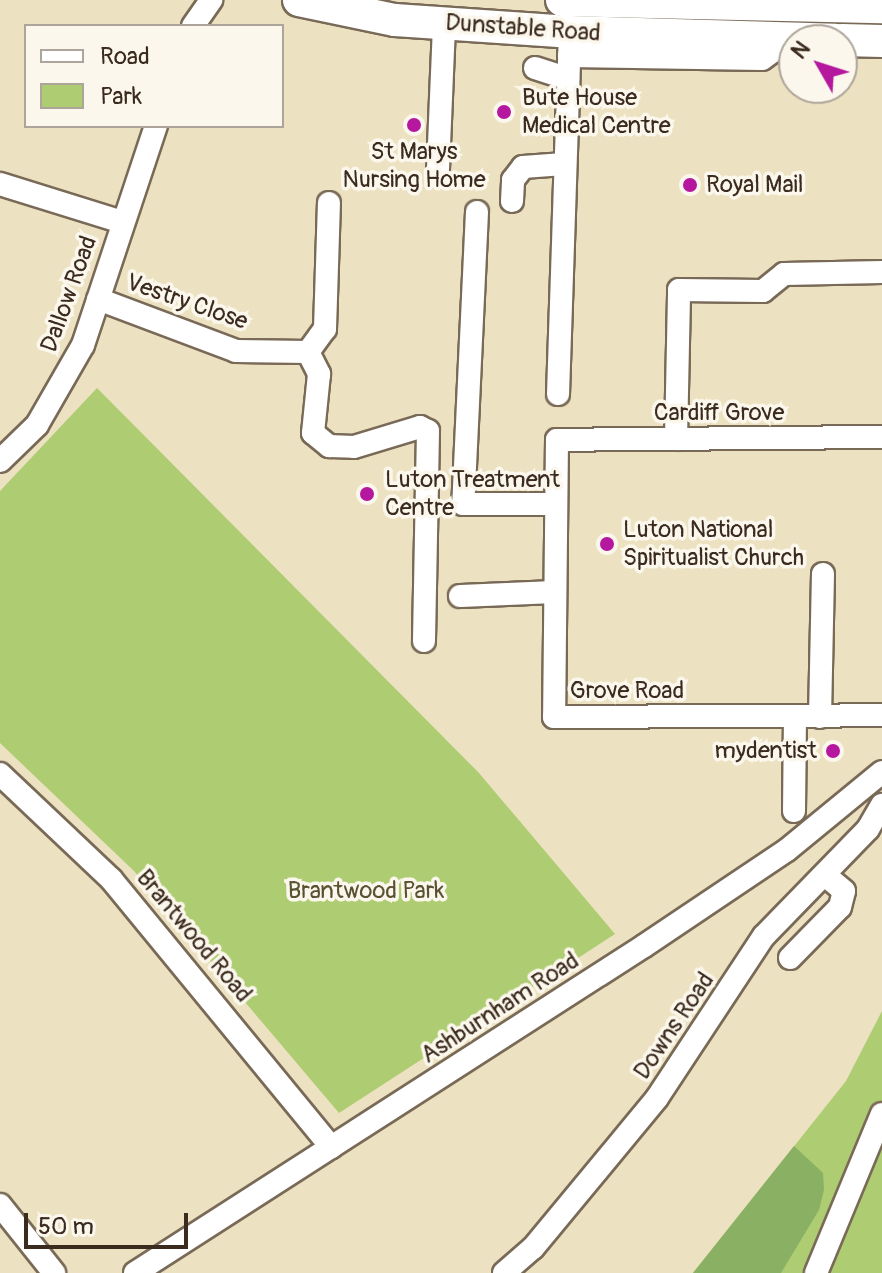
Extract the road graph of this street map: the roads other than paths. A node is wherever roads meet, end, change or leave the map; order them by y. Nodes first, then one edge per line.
1 (299, 0) edge
2 (562, 0) edge
3 (725, 1) edge
4 (882, 7) edge
5 (444, 23) junction
6 (778, 39) edge
7 (858, 40) edge
8 (882, 41) edge
9 (570, 44) junction
10 (778, 48) edge
11 (535, 68) dead end
12 (568, 79) junction
13 (155, 128) edge
14 (564, 164) junction
15 (438, 169) dead end
16 (0, 184) edge
17 (512, 201) dead end
18 (329, 203) dead end
19 (477, 212) dead end
20 (122, 222) junction
21 (882, 272) edge
22 (98, 299) junction
23 (308, 352) junction
24 (558, 394) dead end
25 (882, 437) edge
26 (676, 439) junction
27 (557, 440) joint
28 (0, 461) edge
29 (556, 504) junction
30 (823, 574) dead end
31 (555, 592) junction
32 (460, 596) dead end
33 (424, 641) dead end
34 (882, 715) edge
35 (795, 717) junction
36 (820, 717) junction
37 (882, 772) edge
38 (0, 774) edge
39 (882, 805) edge
40 (794, 811) dead end
41 (825, 875) junction
42 (790, 958) dead end
43 (882, 1114) edge
44 (331, 1147) junction
45 (0, 1205) edge
46 (54, 1273) edge
47 (135, 1273) edge
48 (504, 1273) edge
49 (816, 1273) edge

1 - 5 highway, Dunstable Road
2 - 3 highway, Dunstable Road
3 - 4 highway, Dunstable Road
5 - 9 highway, Dunstable Road
5 - 15 street
6 - 9 highway, Dunstable Road
7 - 8 highway
9 - 10 street, Dunstable Road
9 - 12 street
11 - 12 street
12 - 14 street
13 - 20 street, Dallow Road
14 - 17 street
14 - 24 street
16 - 20 street
18 - 23 street
19 - 29 street
20 - 22 street, Dallow Road
21 - 26 street
22 - 23 street, Vestry Close
22 - 28 street, Dallow Road
23 - 33 street
25 - 26 street, Cardiff Grove
26 - 27 street, Cardiff Grove
27 - 29 street, Grove Road
29 - 31 street, Grove Road
30 - 36 street
31 - 32 street
31 - 35 street, Grove Road
34 - 36 street, Grove Road
35 - 36 street, Grove Road
35 - 40 street
37 - 44 street, Ashburnham Road
38 - 44 street, Brantwood Road
39 - 41 street, Downs Road
41 - 42 street
41 - 48 street, Downs Road
43 - 49 street
44 - 47 street, Ashburnham Road
45 - 46 street

